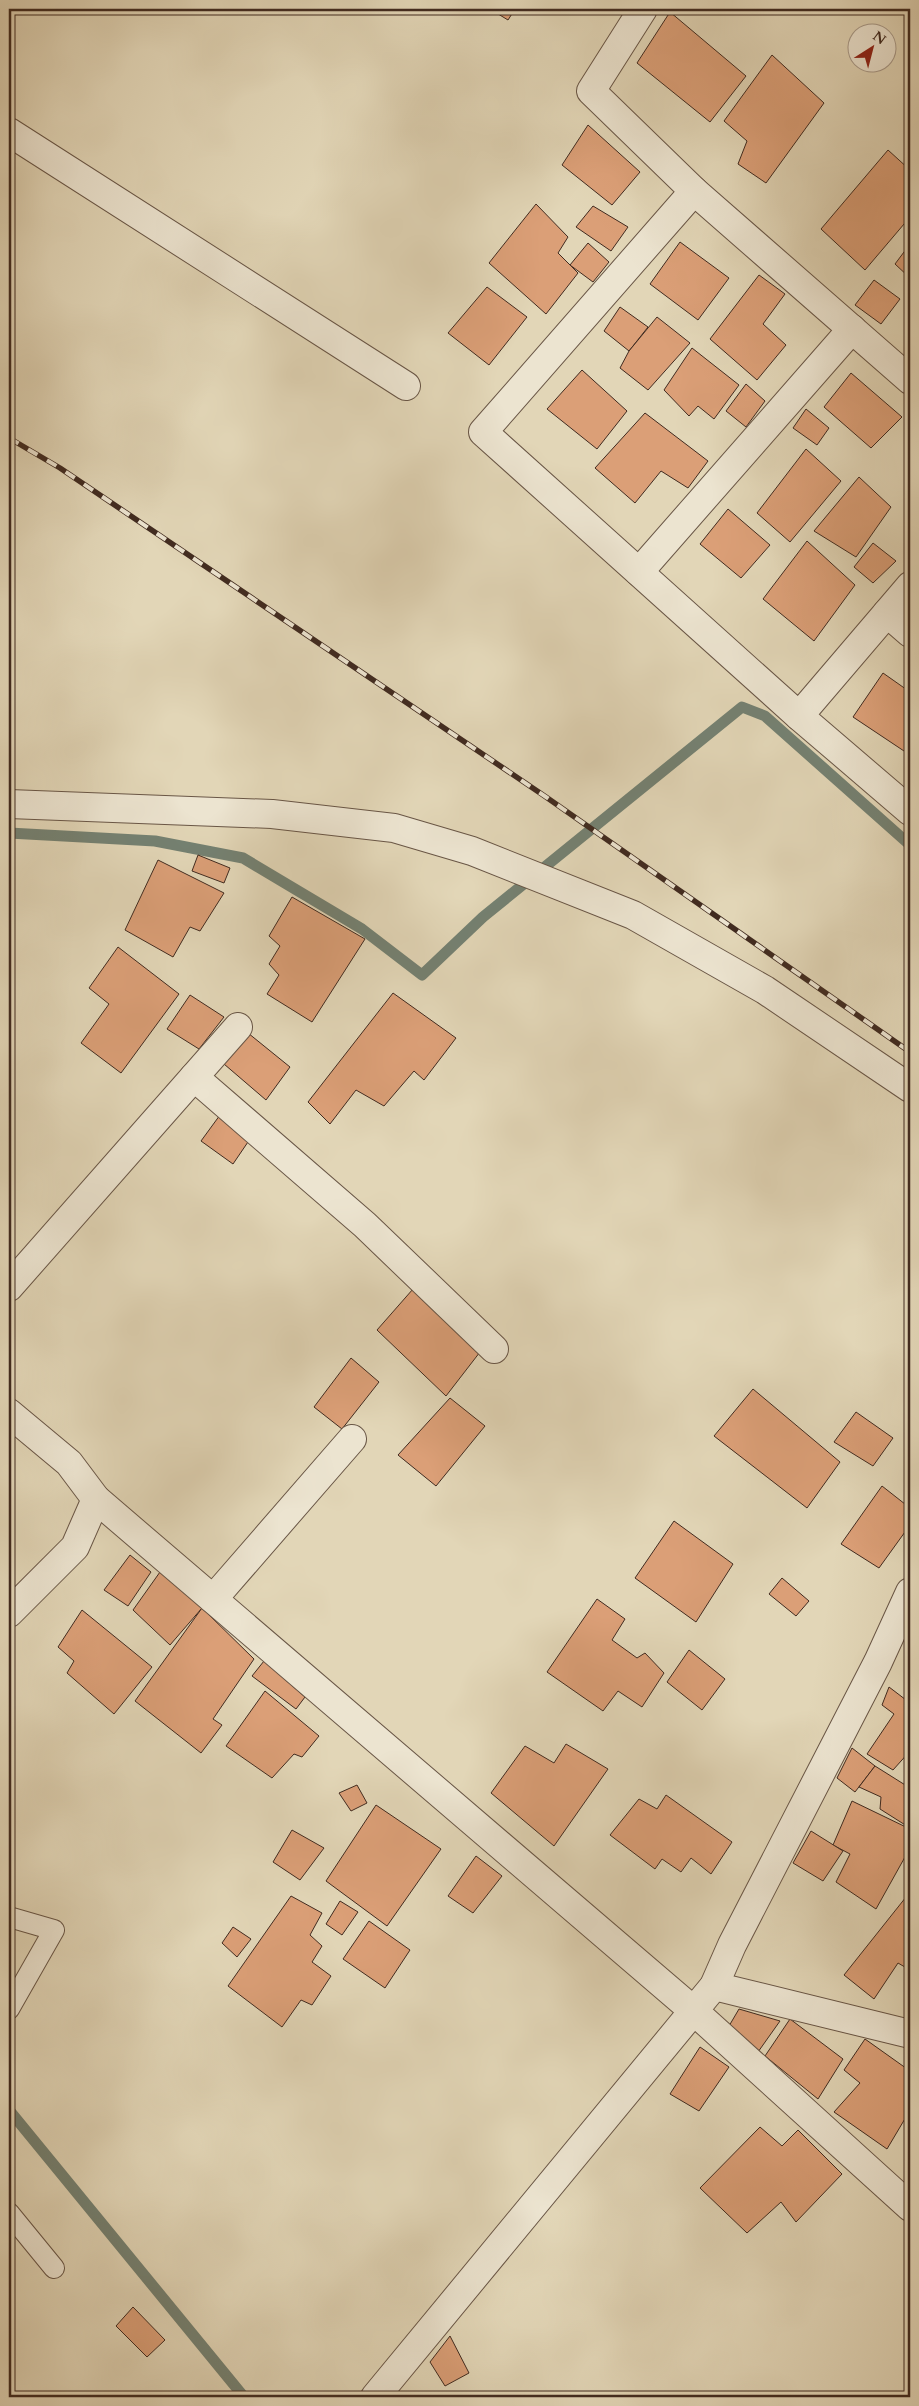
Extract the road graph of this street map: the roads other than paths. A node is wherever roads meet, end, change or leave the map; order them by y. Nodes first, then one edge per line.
1 (643, 9) edge
2 (9, 132) edge
3 (694, 191) junction
4 (852, 329) junction
5 (910, 380) edge
6 (406, 386) dead end
7 (639, 572) junction
8 (910, 586) edge
9 (888, 613) junction
10 (910, 633) edge
11 (799, 716) junction
12 (9, 804) edge
13 (910, 810) edge
14 (238, 1027) dead end
15 (194, 1077) junction
16 (910, 1088) edge
17 (9, 1287) edge
18 (494, 1349) dead end
19 (9, 1413) edge
20 (352, 1439) dead end
21 (96, 1499) junction
22 (910, 1592) edge
23 (213, 1599) junction
24 (9, 1613) edge
25 (9, 1917) edge
26 (714, 1986) junction
27 (9, 2009) edge
28 (695, 2012) junction
29 (910, 2034) edge
30 (910, 2207) edge
31 (9, 2213) edge
32 (54, 2268) dead end
33 (375, 2397) edge

1 - 3 street
2 - 6 street
3 - 4 street
3 - 7 street
4 - 5 street
4 - 7 street
7 - 11 street
8 - 9 street
9 - 10 street
9 - 11 street
11 - 13 street
12 - 16 street
14 - 15 street
15 - 17 street
15 - 18 street
19 - 21 street
20 - 23 street
21 - 23 street
21 - 24 street
22 - 26 street
23 - 28 street
25 - 27 lane
26 - 28 street
26 - 29 street
28 - 30 street
28 - 33 street
31 - 32 lane

